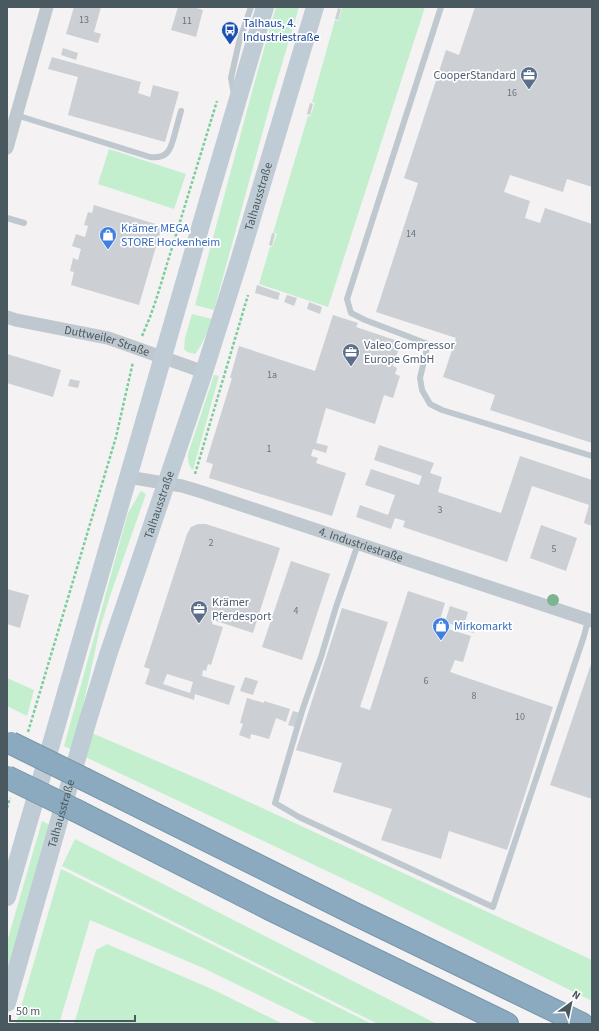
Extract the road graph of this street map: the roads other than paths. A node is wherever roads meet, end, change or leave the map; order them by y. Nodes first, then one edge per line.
1 (47, 7) edge
2 (251, 7) edge
3 (265, 7) edge
4 (315, 7) edge
5 (441, 7) edge
6 (236, 105) junction
7 (181, 111) dead end
8 (16, 115) junction
9 (7, 148) edge
10 (7, 218) edge
11 (24, 223) dead end
12 (7, 317) edge
13 (162, 357) junction
14 (204, 372) junction
15 (592, 456) edge
16 (128, 477) junction
17 (167, 483) junction
18 (358, 544) junction
19 (590, 621) edge
20 (15, 739) edge
21 (9, 785) edge
22 (7, 897) edge
23 (7, 1003) edge
24 (508, 1024) edge
25 (582, 1024) edge

1 - 8 street
2 - 6 lane
3 - 6 main road
4 - 14 main road, Talhausstraße
5 - 15 lane
6 - 13 main road
7 - 8 lane
8 - 9 street
10 - 11 lane
12 - 13 street, Duttweiler Straße
13 - 14 street, Duttweiler Straße
13 - 16 main road
14 - 17 main road, Talhausstraße
16 - 17 street, 4. Industriestraße
16 - 22 main road
17 - 18 street, 4. Industriestraße
17 - 23 main road, Talhausstraße
18 - 19 street, 4. Industriestraße
18 - 19 lane
20 - 25 highway, bridge
21 - 24 highway, bridge

